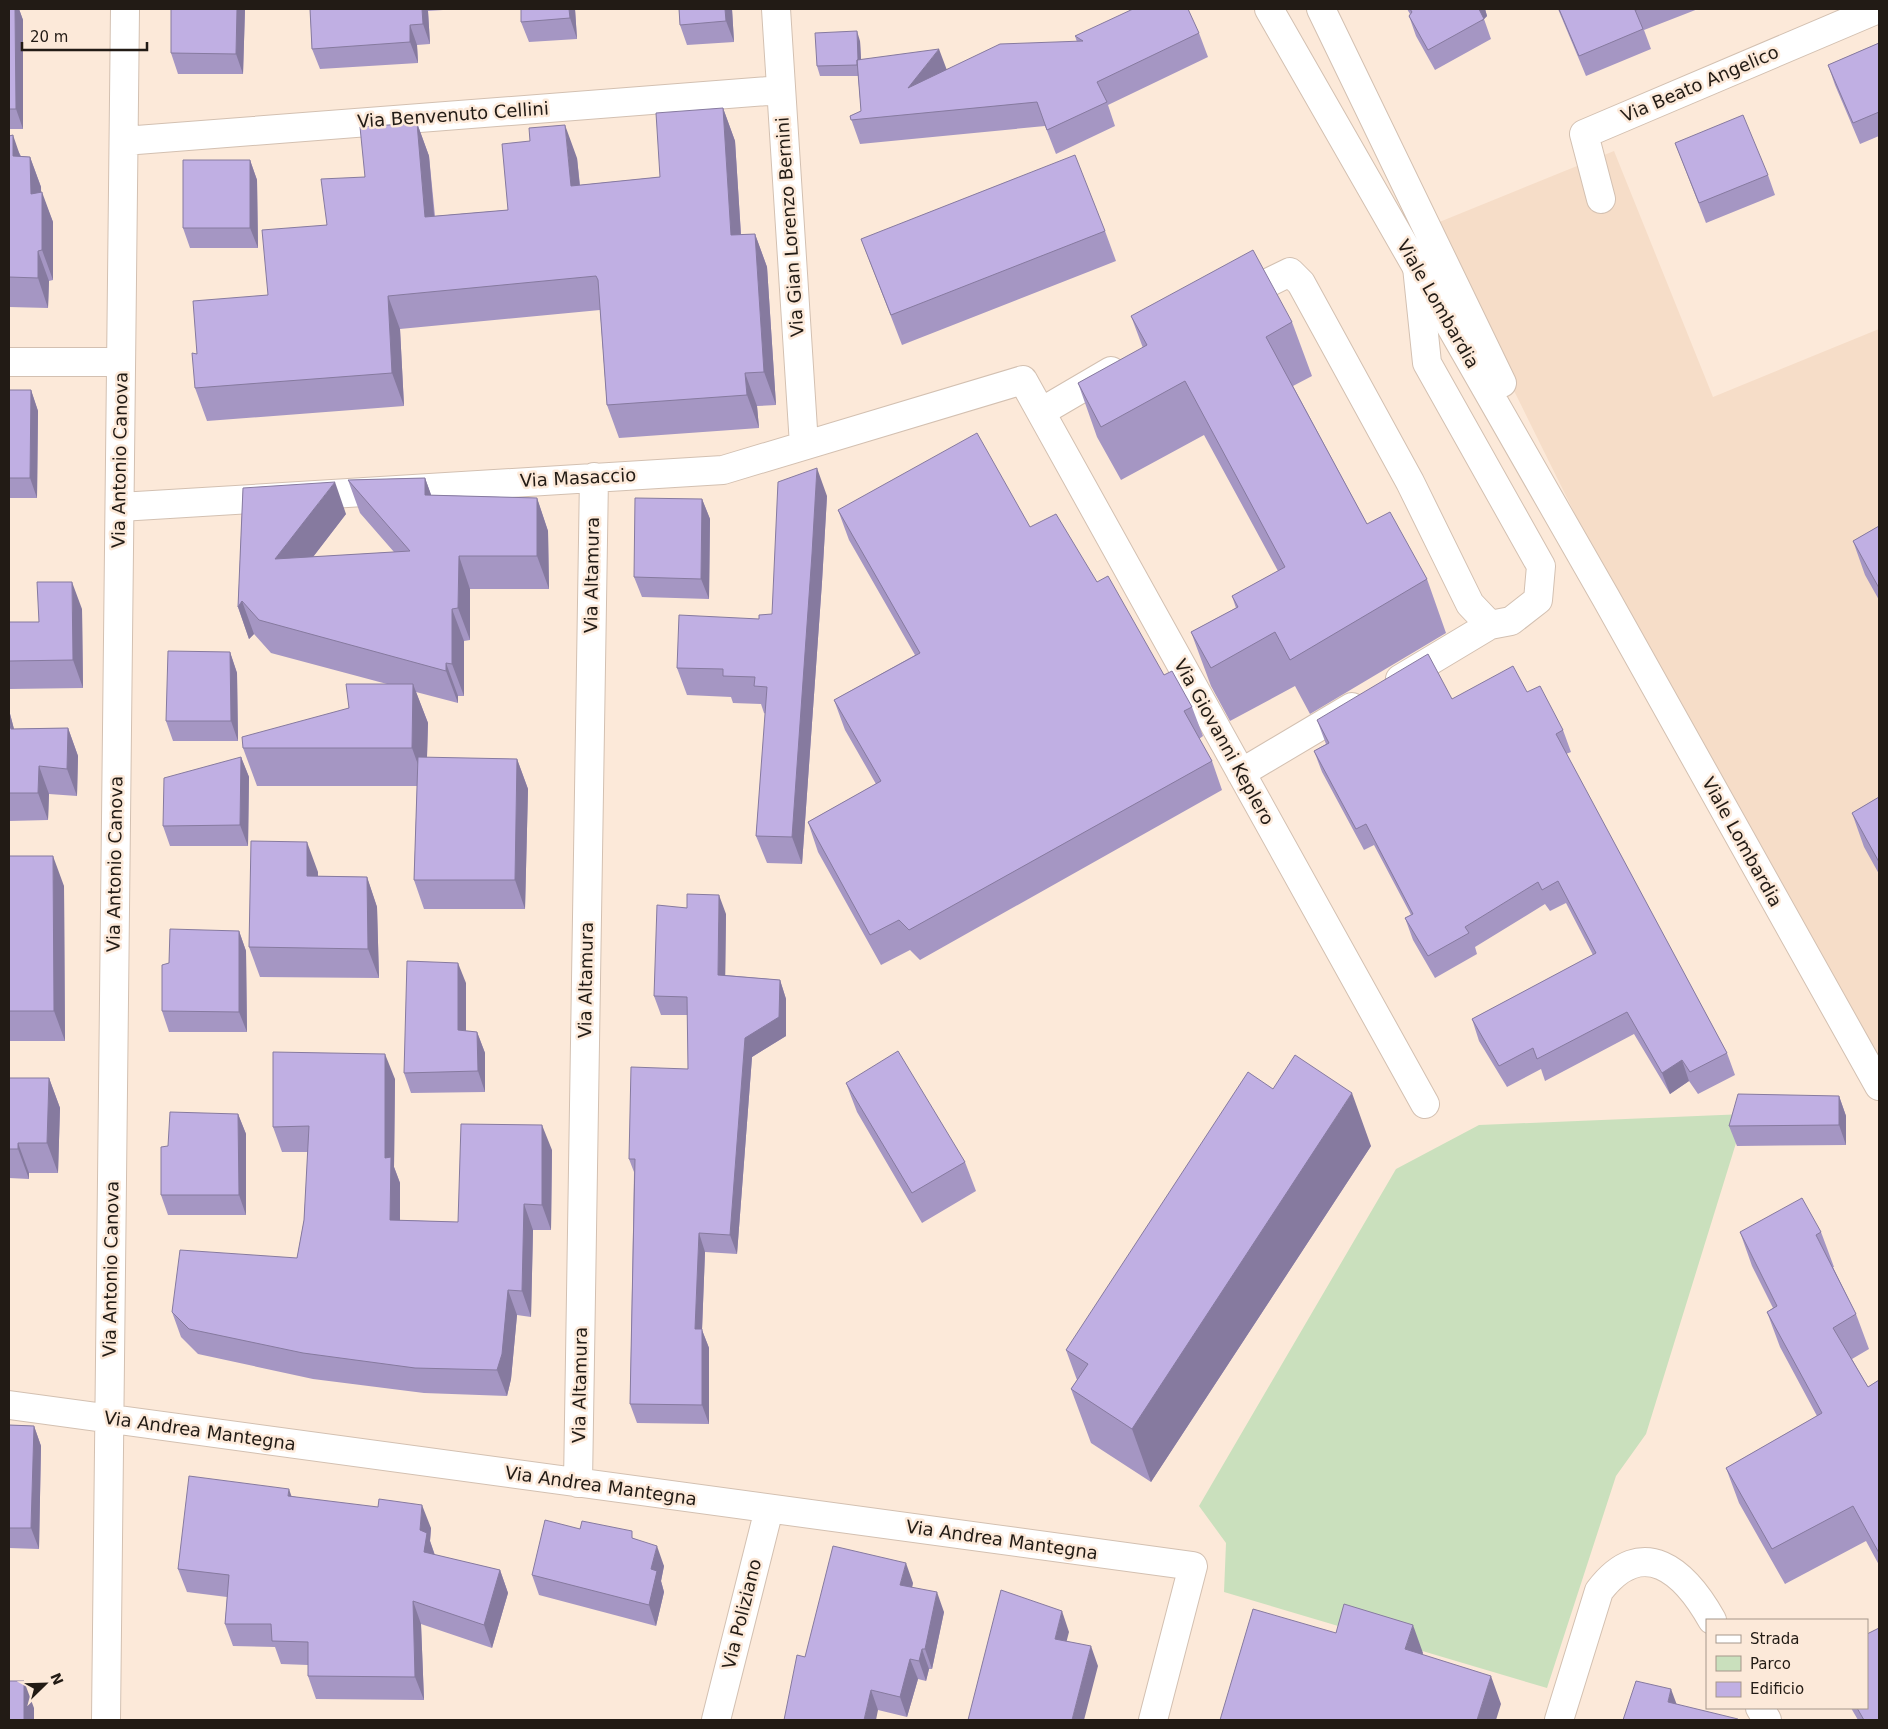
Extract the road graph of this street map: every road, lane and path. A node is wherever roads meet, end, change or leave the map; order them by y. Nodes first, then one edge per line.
1 (125, 9) edge
2 (776, 9) edge
3 (1269, 9) edge
4 (1321, 9) edge
5 (1878, 9) edge
6 (781, 90) junction
7 (124, 141) junction
8 (1601, 199) dead end
9 (1417, 267) junction
10 (1215, 308) edge
11 (1129, 360) edge
12 (9, 362) edge
13 (121, 362) junction
14 (1024, 380) joint
15 (1040, 412) junction
16 (804, 446) junction
17 (594, 477) junction
18 (120, 507) junction
19 (1606, 598) junction
20 (1490, 626) junction
21 (1241, 773) junction
22 (1879, 1086) edge
23 (1425, 1104) dead end
24 (9, 1405) edge
25 (109, 1419) junction
26 (578, 1483) junction
27 (768, 1509) junction
28 (1706, 1609) edge
29 (1761, 1709) edge
30 (106, 1720) edge
31 (716, 1720) edge
32 (1153, 1720) edge
33 (1559, 1720) edge
34 (1767, 1720) edge

1 - 7 street, Via Antonio Canova
2 - 6 street, Via Gian Lorenzo Bernini
3 - 9 street, Viale Lombardia
4 - 19 street, Viale Lombardia
5 - 8 street, Via Beato Angelico
6 - 7 street, Via Benvenuto Cellini
6 - 16 street, Via Gian Lorenzo Bernini
7 - 13 street, Via Antonio Canova
9 - 19 street, Viale Lombardia
9 - 20 street
10 - 20 street
11 - 15 street
12 - 13 street
13 - 18 street, Via Antonio Canova
14 - 15 street, Via Giovanni Keplero
14 - 16 street, Via Masaccio
15 - 21 street, Via Giovanni Keplero
16 - 17 street, Via Masaccio
17 - 18 street, Via Masaccio
17 - 26 street, Via Altamura
18 - 25 street, Via Antonio Canova
19 - 22 street, Viale Lombardia
20 - 21 street
21 - 23 street, Via Giovanni Keplero
24 - 25 street, Via Andrea Mantegna
25 - 26 street, Via Andrea Mantegna
25 - 30 street, Via Antonio Canova
26 - 27 street, Via Andrea Mantegna
27 - 31 street, Via Poliziano
27 - 32 street, Via Andrea Mantegna
28 - 33 street
29 - 34 street

